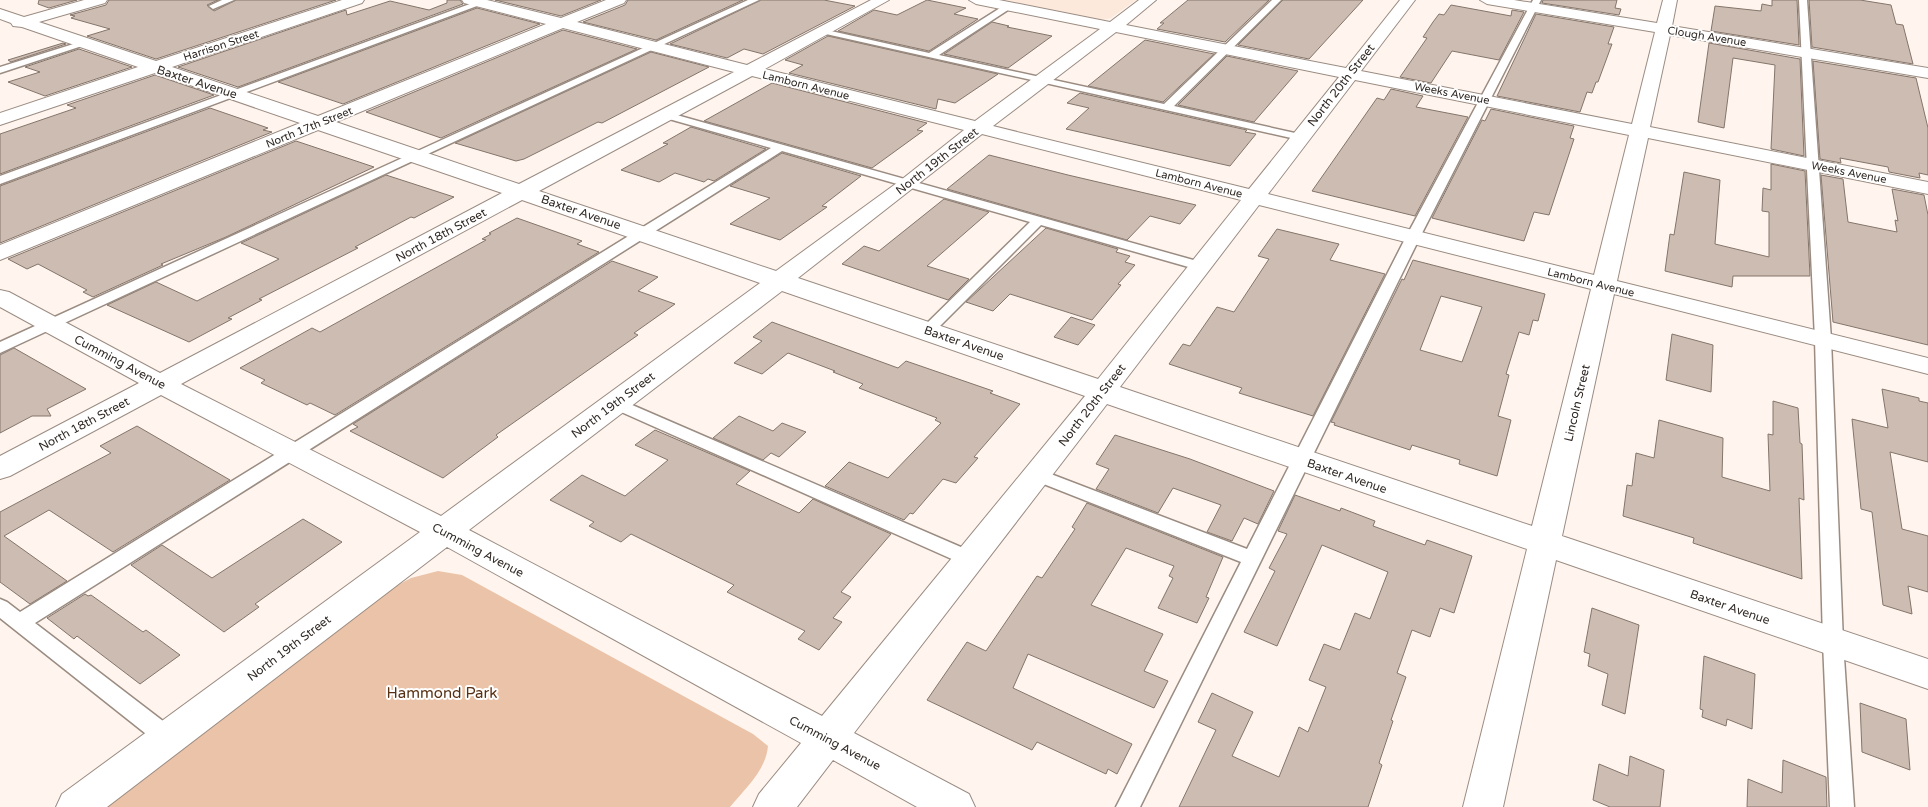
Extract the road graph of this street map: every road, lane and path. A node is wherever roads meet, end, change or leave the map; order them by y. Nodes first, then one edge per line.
1 (100, 0) edge
2 (230, 0) edge
3 (357, 0) edge
4 (619, 0) edge
5 (755, 0) edge
6 (882, 0) edge
7 (976, 0) edge
8 (1149, 0) edge
9 (1277, 0) edge
10 (1408, 0) edge
11 (1487, 0) edge
12 (1670, 0) edge
13 (1803, 0) edge
14 (475, 2) edge
15 (1536, 4) edge
16 (213, 6) dead end
17 (1008, 6) junction
18 (8, 21) edge
19 (562, 23) junction
20 (1112, 27) junction
21 (1664, 29) junction
22 (822, 32) junction
23 (86, 43) junction
24 (656, 47) junction
25 (1225, 49) junction
26 (1804, 52) junction
27 (930, 56) junction
28 (154, 68) junction
29 (0, 70) edge
30 (750, 70) junction
31 (1350, 73) junction
32 (1928, 73) edge
33 (1040, 81) junction
34 (233, 94) junction
35 (1486, 100) junction
36 (1166, 108) junction
37 (666, 115) junction
38 (0, 119) edge
39 (319, 123) junction
40 (978, 128) junction
41 (1640, 130) junction
42 (1300, 137) junction
43 (779, 148) junction
44 (416, 156) junction
45 (1813, 165) junction
46 (0, 180) edge
47 (908, 184) junction
48 (1928, 188) edge
49 (522, 192) junction
50 (1253, 197) junction
51 (1038, 221) junction
52 (644, 234) junction
53 (1413, 237) junction
54 (0, 253) edge
55 (1199, 266) junction
56 (780, 280) junction
57 (1605, 285) junction
58 (0, 296) edge
59 (51, 324) junction
60 (927, 331) junction
61 (1823, 339) junction
62 (0, 348) edge
63 (1928, 366) edge
64 (160, 384) junction
65 (1102, 391) junction
66 (616, 403) junction
67 (291, 453) junction
68 (1300, 459) junction
69 (0, 469) edge
70 (1036, 474) junction
71 (444, 532) junction
72 (1544, 544) junction
73 (1251, 558) junction
74 (970, 559) junction
75 (0, 607) edge
76 (20, 622) junction
77 (1833, 642) junction
78 (1928, 674) edge
79 (168, 738) junction
80 (827, 739) junction
81 (76, 807) edge
82 (773, 807) edge
83 (955, 807) edge
84 (1128, 807) edge
85 (1483, 807) edge
86 (1842, 807) edge

1 - 18 street
2 - 16 lane
3 - 28 street, Harrison Street
4 - 19 street, North 17th Street
5 - 24 lane
6 - 22 street, North 18th Street
7 - 17 street, Weeks Avenue
8 - 20 street, North 19th Street
9 - 25 lane
10 - 31 street, North 20th Street
11 - 15 street, Clough Avenue
12 - 21 street, Lincoln Street
13 - 26 lane
14 - 19 street, Lamborn Avenue
14 - 34 lane
15 - 21 street, Clough Avenue
15 - 35 lane
17 - 20 street, Weeks Avenue
17 - 27 lane
18 - 23 street, Baxter Avenue
19 - 24 street, Lamborn Avenue
19 - 39 street, North 17th Street
20 - 25 street, Weeks Avenue
20 - 33 street, North 19th Street
21 - 26 street, Clough Avenue
21 - 41 street, Lincoln Street
22 - 27 lane
22 - 30 street, North 18th Street
23 - 28 street, Baxter Avenue
23 - 29 lane
24 - 30 street, Lamborn Avenue
24 - 44 lane
25 - 31 street, Weeks Avenue
25 - 36 lane
26 - 32 street, Clough Avenue
26 - 45 lane
27 - 33 lane
28 - 34 street, Baxter Avenue
28 - 38 street, Harrison Street
30 - 37 street, North 18th Street
30 - 40 street, Lamborn Avenue
31 - 35 street, Weeks Avenue
31 - 42 street, North 20th Street
33 - 36 lane
33 - 40 street, North 19th Street
34 - 39 street, Baxter Avenue
34 - 46 lane
35 - 41 street, Weeks Avenue
35 - 53 lane
36 - 42 lane
37 - 43 lane
37 - 49 street, North 18th Street
39 - 44 street, Baxter Avenue
39 - 54 street, North 17th Street
40 - 47 street, North 19th Street
40 - 50 street, Lamborn Avenue
41 - 45 street, Weeks Avenue
41 - 57 street, Lincoln Street
42 - 50 street, North 20th Street
43 - 47 lane
43 - 52 lane
44 - 49 street, Baxter Avenue
44 - 59 lane
45 - 48 street, Weeks Avenue
45 - 61 lane
47 - 51 lane
47 - 56 street, North 19th Street
49 - 52 street, Baxter Avenue
49 - 64 street, North 18th Street
50 - 53 street, Lamborn Avenue
50 - 55 street, North 20th Street
51 - 55 lane
51 - 60 lane
52 - 56 street, Baxter Avenue
52 - 67 lane
53 - 57 street, Lamborn Avenue
53 - 68 lane
55 - 65 street, North 20th Street
56 - 60 street, Baxter Avenue
56 - 66 street, North 19th Street
57 - 61 street, Lamborn Avenue
57 - 72 street, Lincoln Street
58 - 59 street, Cumming Avenue
59 - 62 lane
59 - 64 street, Cumming Avenue
60 - 65 street, Baxter Avenue
61 - 63 street, Lamborn Avenue
61 - 77 lane
64 - 67 street, Cumming Avenue
64 - 69 street, North 18th Street
65 - 68 street, Baxter Avenue
65 - 70 street, North 20th Street
66 - 71 street, North 19th Street
66 - 74 lane
67 - 71 street, Cumming Avenue
67 - 76 lane
68 - 72 street, Baxter Avenue
68 - 73 lane
70 - 73 lane
70 - 74 street, North 20th Street
71 - 79 street, North 19th Street
71 - 80 street, Cumming Avenue
72 - 77 street, Baxter Avenue
72 - 85 street, Lincoln Street
73 - 84 lane
74 - 80 street, North 20th Street
75 - 76 lane
76 - 79 lane
77 - 78 street, Baxter Avenue
77 - 86 lane
79 - 81 street, North 19th Street
80 - 82 street, North 20th Street
80 - 83 street, Cumming Avenue

